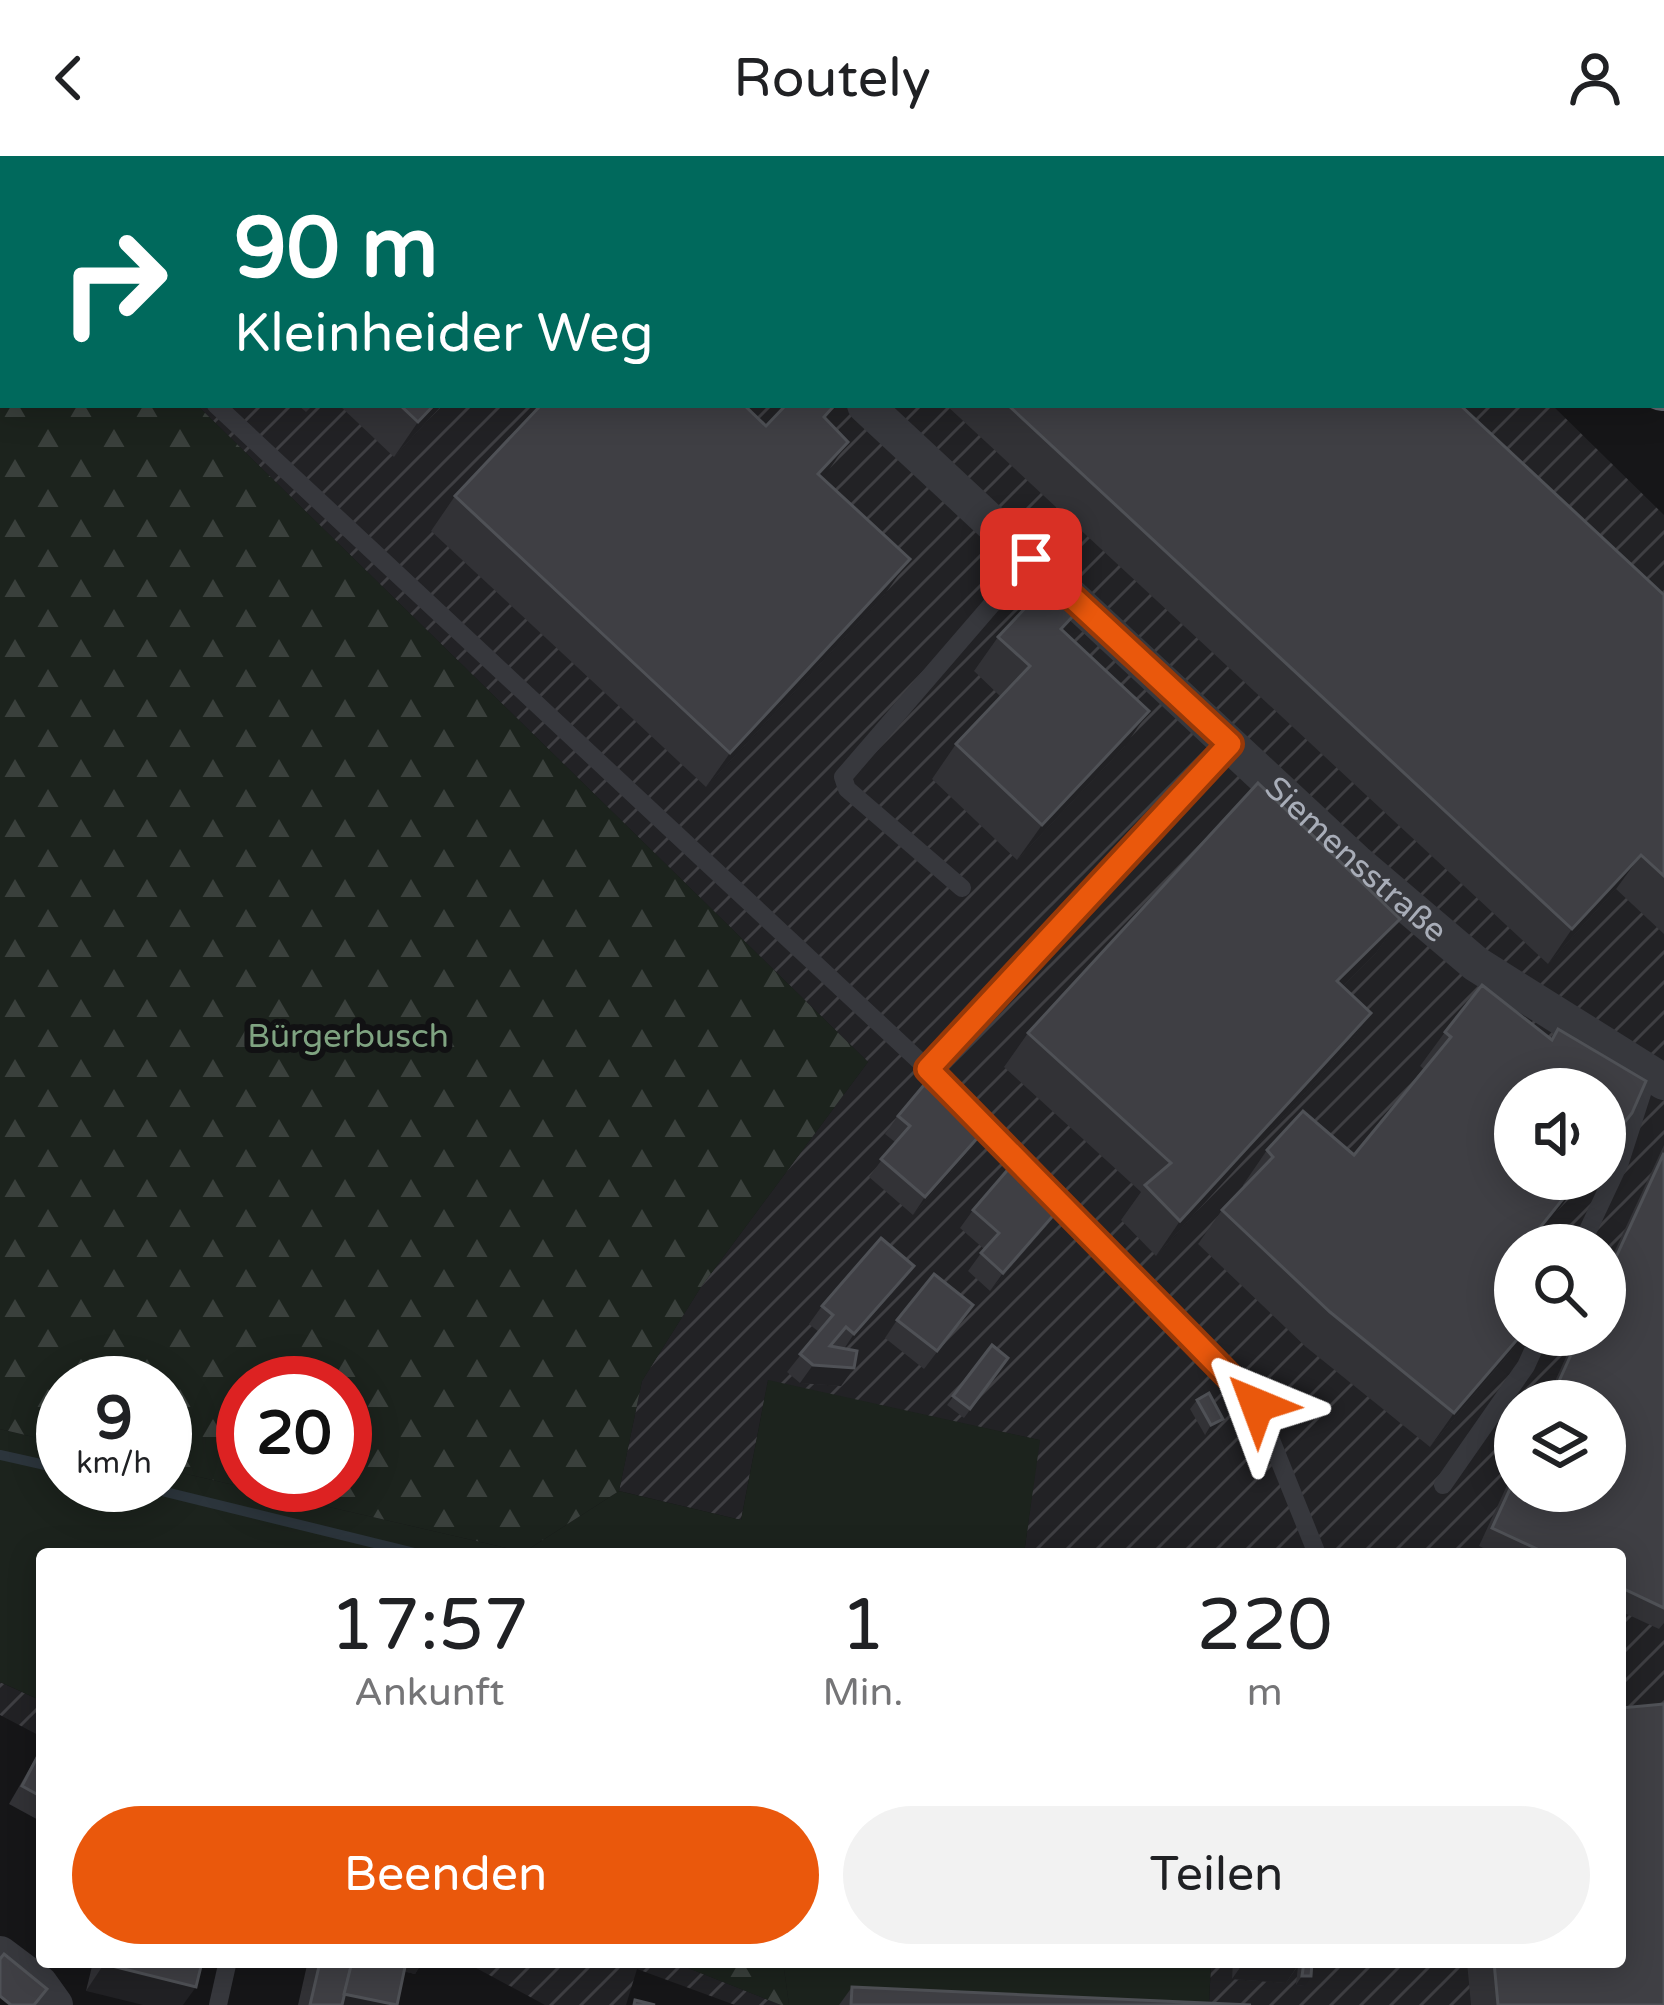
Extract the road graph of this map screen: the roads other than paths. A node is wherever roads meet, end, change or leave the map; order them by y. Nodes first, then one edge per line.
1 (219, 408) edge
2 (868, 408) edge
3 (1031, 559) junction
4 (1230, 744) junction
5 (962, 888) dead end
6 (928, 1069) junction
7 (1656, 1079) edge
8 (1591, 1224) edge
9 (1531, 1356) edge
10 (1443, 1485) dead end
11 (1315, 1548) edge
12 (0, 1954) edge
13 (225, 1968) edge
14 (55, 2005) edge
15 (218, 2005) edge

1 - 6 lane
2 - 3 street, Siemensstraße
3 - 4 street, Siemensstraße
3 - 5 lane
4 - 6 lane
4 - 7 street, Siemensstraße
6 - 11 lane
7 - 8 lane
9 - 10 lane
12 - 14 street
13 - 15 lane

